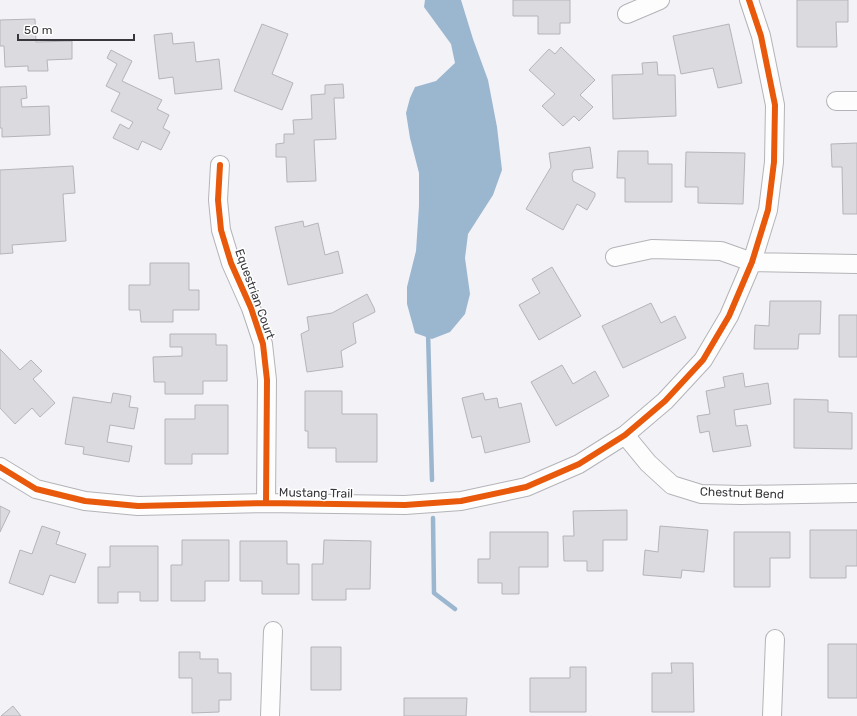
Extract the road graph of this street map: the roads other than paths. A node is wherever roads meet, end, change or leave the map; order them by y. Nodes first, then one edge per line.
1 (660, 0) edge
2 (749, 0) edge
3 (627, 14) dead end
4 (836, 101) dead end
5 (857, 101) edge
6 (220, 165) dead end
7 (615, 257) dead end
8 (752, 262) junction
9 (857, 264) edge
10 (624, 435) junction
11 (0, 467) edge
12 (857, 493) edge
13 (266, 504) junction
14 (273, 631) dead end
15 (775, 639) dead end
16 (270, 716) edge
17 (772, 716) edge

1 - 3 street
2 - 8 street, Mustang Trail
4 - 5 street
6 - 13 street, Equestrian Court
7 - 8 street
8 - 9 street
8 - 10 street, Mustang Trail
10 - 12 street, Chestnut Bend
10 - 13 street, Mustang Trail
11 - 13 street, Mustang Trail
14 - 16 street
15 - 17 street

